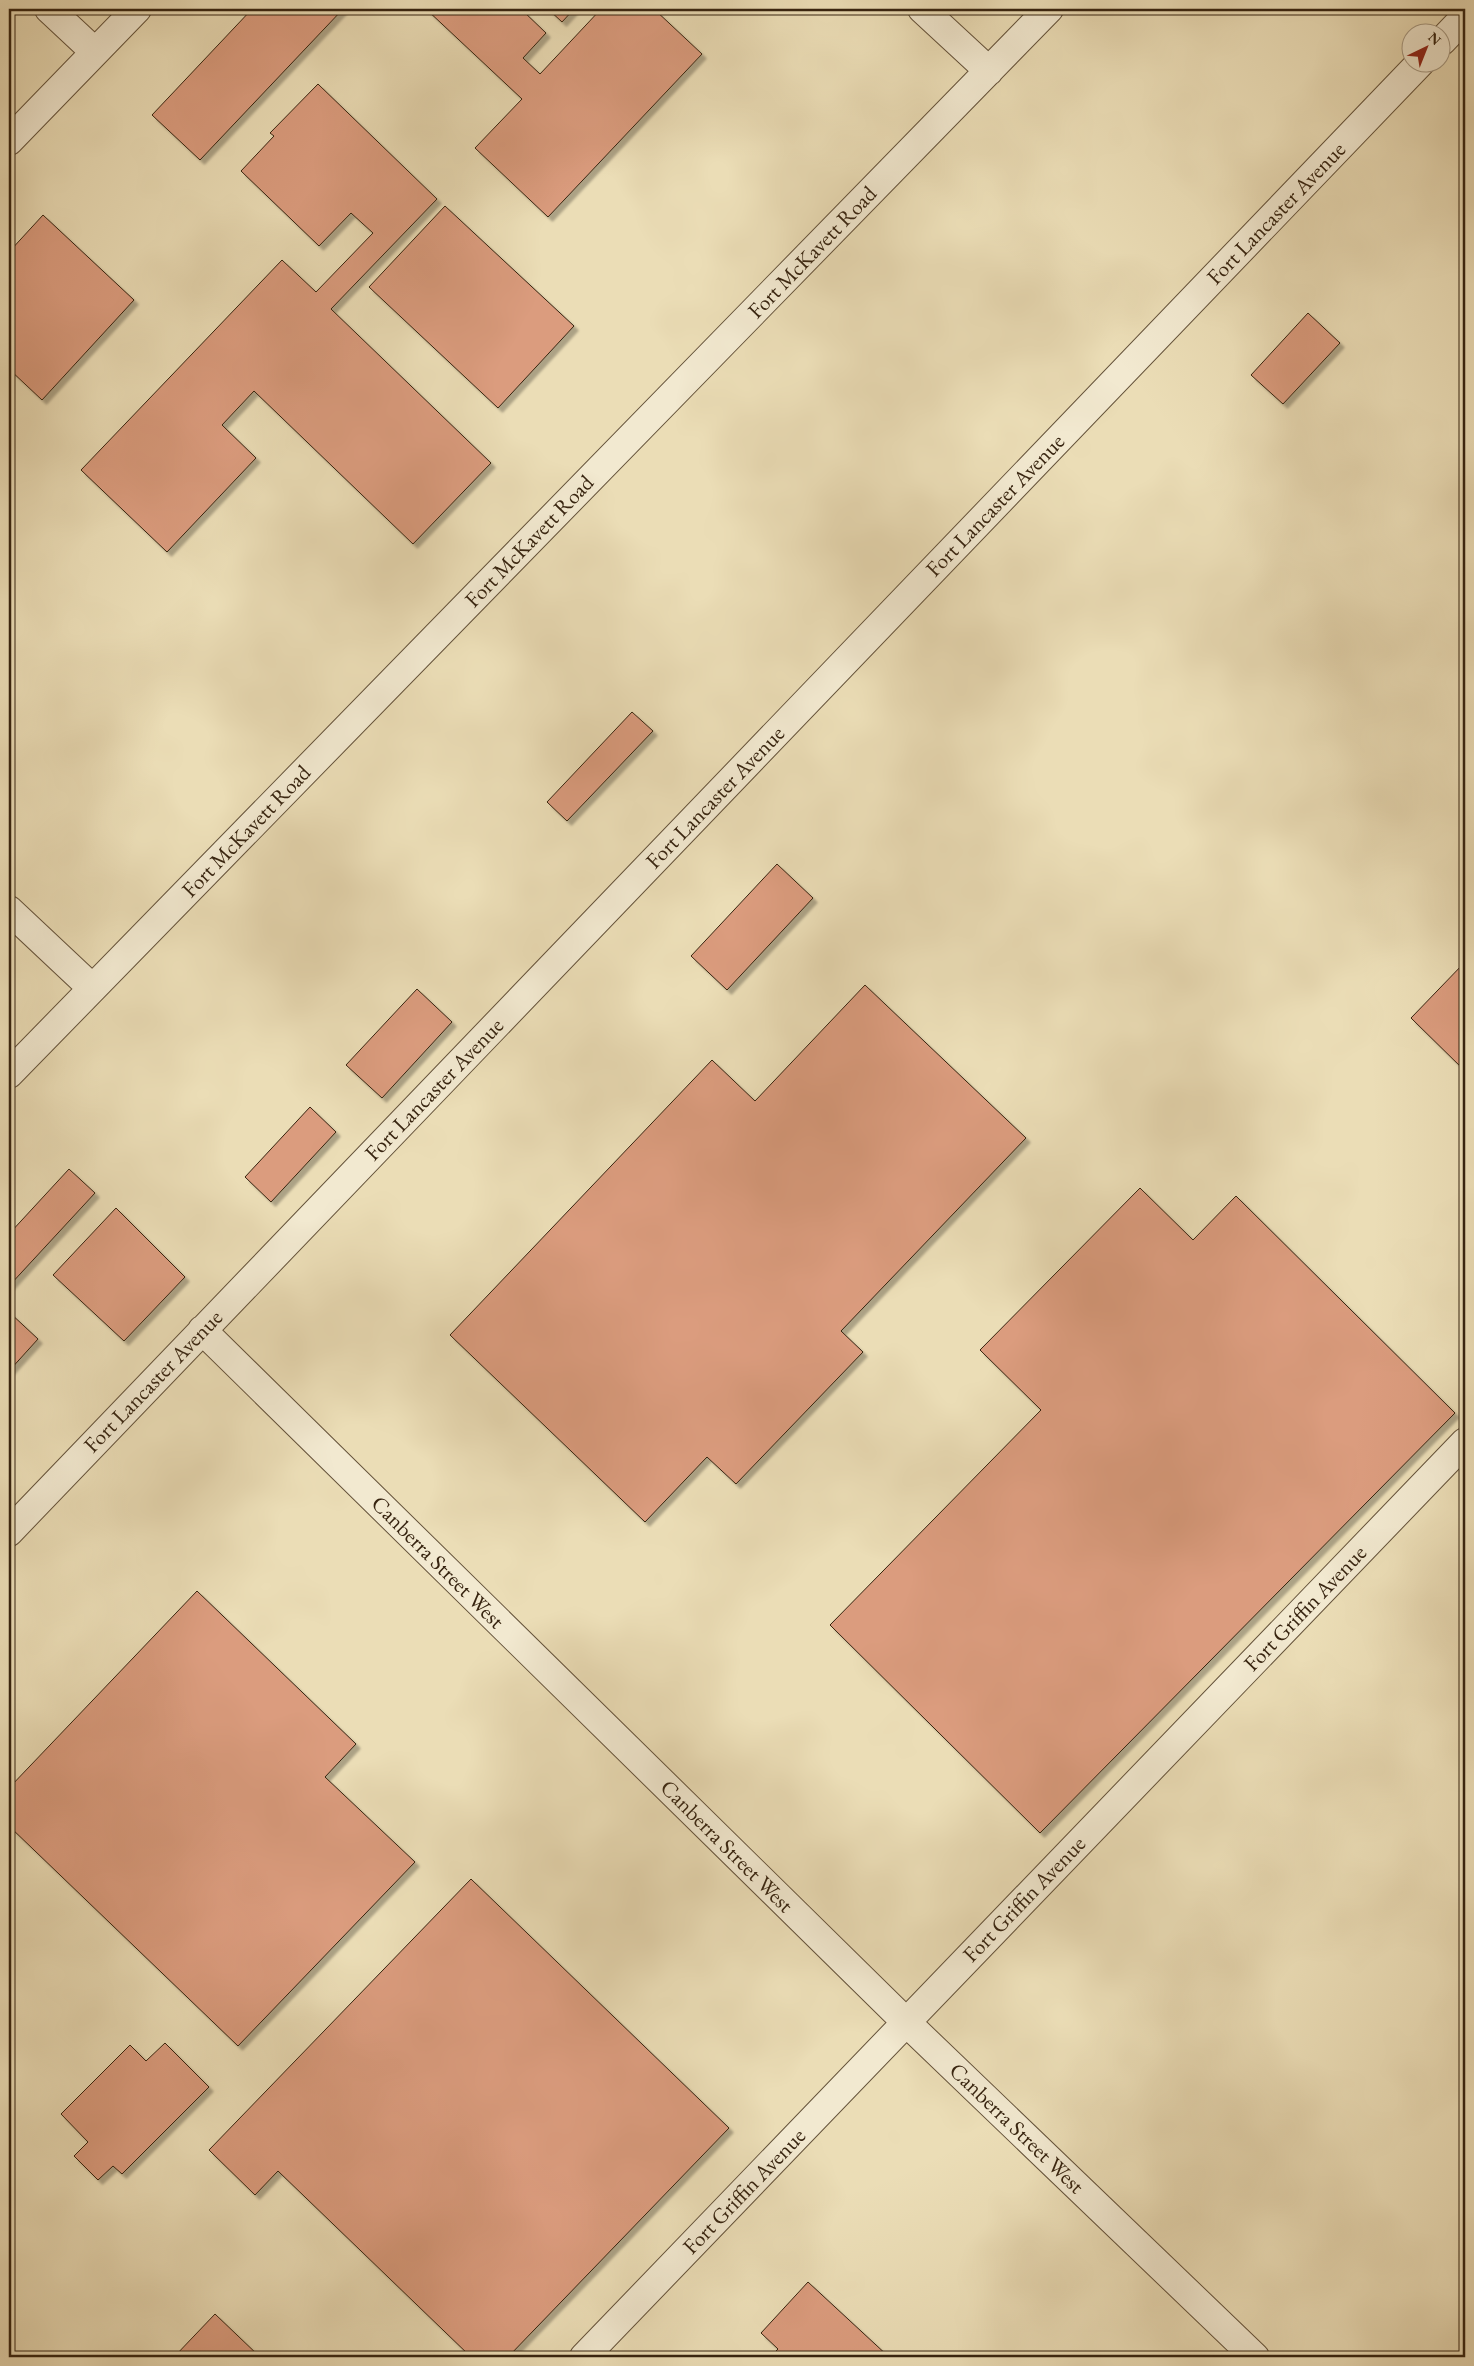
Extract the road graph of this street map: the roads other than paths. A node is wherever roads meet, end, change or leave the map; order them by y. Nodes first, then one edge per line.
1 (49, 9) edge
2 (137, 9) edge
3 (922, 9) edge
4 (1048, 9) edge
5 (1465, 17) edge
6 (1452, 31) edge
7 (95, 52) junction
8 (989, 71) junction
9 (1411, 72) edge
10 (9, 141) edge
11 (9, 910) edge
12 (92, 988) junction
13 (9, 1074) edge
14 (202, 1330) junction
15 (1465, 1442) edge
16 (9, 1532) edge
17 (906, 2022) junction
18 (584, 2357) edge
19 (1255, 2357) edge

1 - 7 street
2 - 7 street
3 - 8 street
4 - 8 street, Fort McKavett Road
5 - 6 street
7 - 10 street
8 - 12 street, Fort McKavett Road
9 - 14 street, Fort Lancaster Avenue
11 - 12 street
12 - 13 street, Fort McKavett Road
14 - 16 street, Fort Lancaster Avenue
14 - 17 street, Canberra Street West
15 - 17 street, Fort Griffin Avenue
17 - 18 street, Fort Griffin Avenue
17 - 19 street, Canberra Street West

